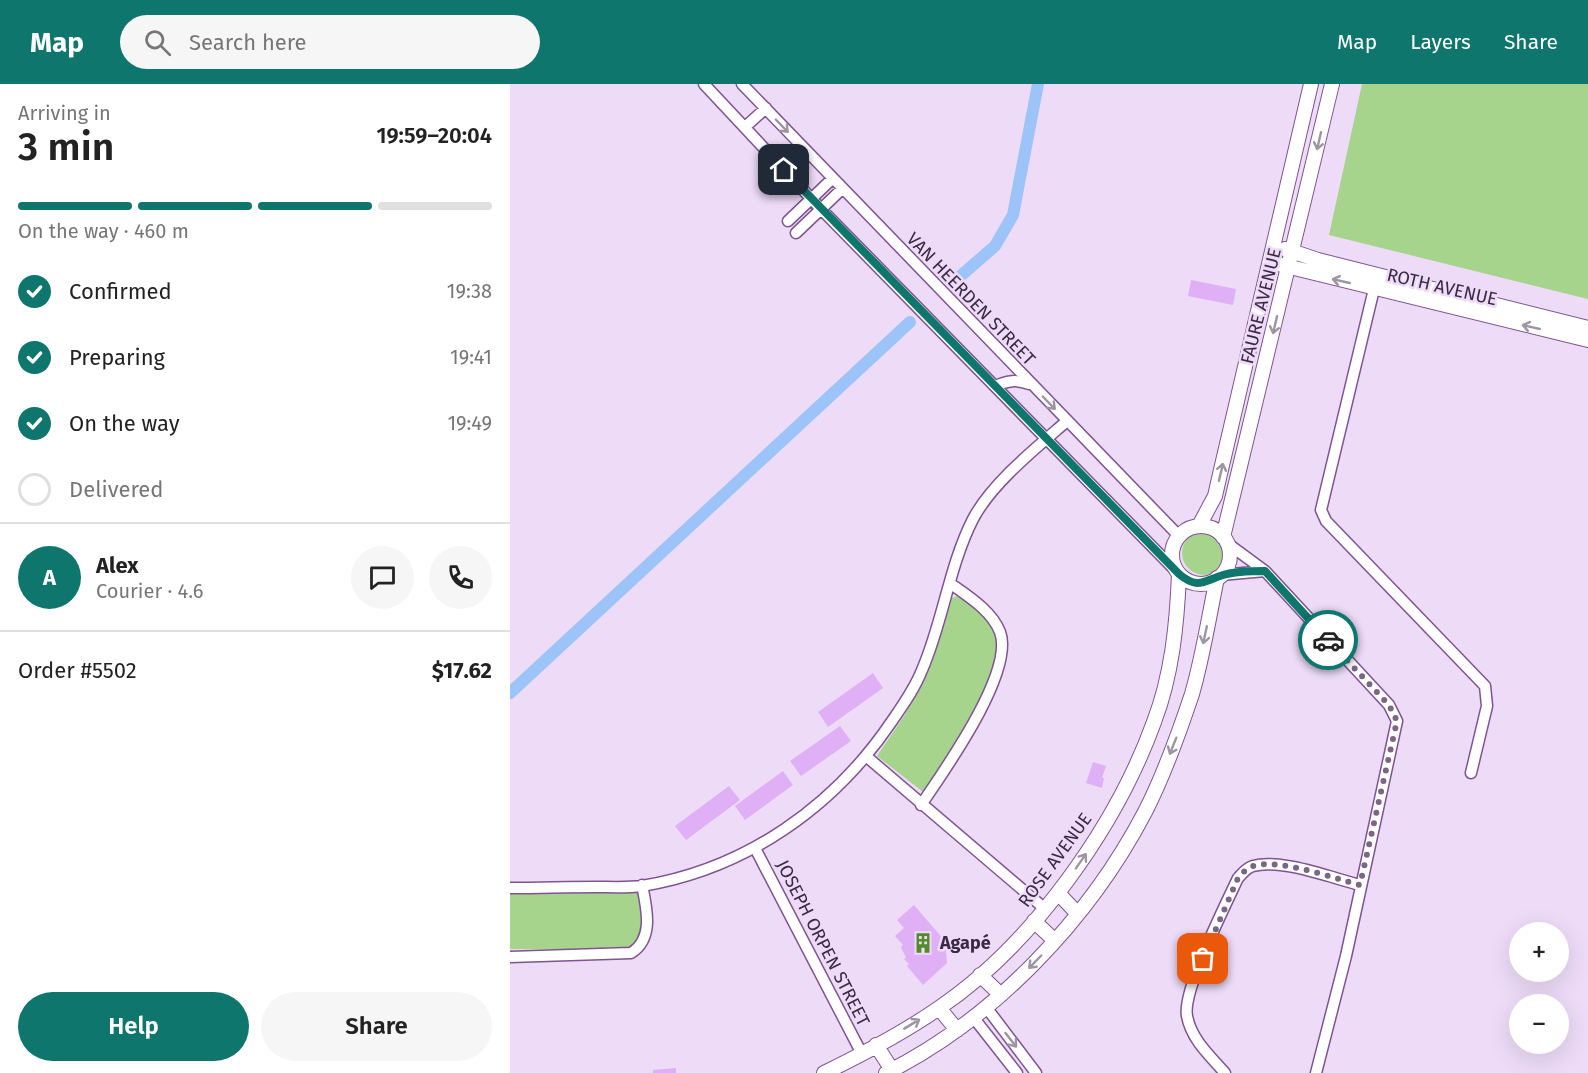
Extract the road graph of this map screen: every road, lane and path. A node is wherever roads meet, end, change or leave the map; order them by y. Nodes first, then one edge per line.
1 (704, 84) edge
2 (742, 84) edge
3 (1311, 84) edge
4 (1332, 84) edge
5 (765, 108) junction
6 (745, 127) junction
7 (832, 179) junction
8 (842, 189) junction
9 (810, 198) junction
10 (820, 208) junction
11 (788, 221) dead end
12 (795, 233) dead end
13 (1274, 246) junction
14 (1293, 251) junction
15 (1270, 262) junction
16 (1288, 268) junction
17 (1374, 289) junction
18 (1588, 328) edge
19 (1588, 340) edge
20 (1032, 385) junction
21 (995, 386) junction
22 (1238, 390) junction
23 (1258, 391) junction
24 (1067, 421) junction
25 (1046, 440) junction
26 (1199, 526) junction
27 (1179, 536) junction
28 (1225, 540) junction
29 (1265, 571) junction
30 (1178, 572) junction
31 (1219, 577) junction
32 (951, 584) junction
33 (867, 757) junction
34 (1471, 773) dead end
35 (921, 805) junction
36 (755, 848) junction
37 (642, 885) junction
38 (1360, 885) junction
39 (510, 888) edge
40 (1058, 893) junction
41 (1044, 908) junction
42 (1077, 913) junction
43 (1034, 921) junction
44 (1055, 941) junction
45 (510, 957) edge
46 (980, 975) junction
47 (1001, 995) junction
48 (986, 1007) junction
49 (939, 1008) junction
50 (973, 1017) junction
51 (957, 1030) junction
52 (876, 1046) junction
53 (862, 1054) junction
54 (848, 1068) edge
55 (889, 1071) edge
56 (824, 1073) edge
57 (1017, 1073) edge
58 (1036, 1073) edge
59 (1224, 1073) edge
60 (1316, 1073) edge

1 - 6 street
2 - 5 street, VAN HEERDEN STREET
3 - 13 street, FAURE AVENUE
4 -> 14 street, FAURE AVENUE
5 - 6 street
5 -> 7 street, VAN HEERDEN STREET
6 - 9 street
7 - 8 street, VAN HEERDEN STREET
7 - 9 street
8 - 10 street
8 - 20 street, VAN HEERDEN STREET
9 - 10 street
9 - 11 street
10 - 12 street
10 - 21 street
13 - 14 street, ROTH AVENUE
13 - 15 street, FAURE AVENUE
14 - 16 street, FAURE AVENUE
14 - 18 street, ROTH AVENUE
15 - 16 street, ROTH AVENUE
15 - 22 street, FAURE AVENUE
17 -> 16 street, ROTH AVENUE
16 -> 23 street, FAURE AVENUE
19 -> 17 street, ROTH AVENUE
17 - 34 street
20 - 21 street
20 -> 24 street, VAN HEERDEN STREET
21 - 25 street
22 - 23 street
26 -> 22 street, FAURE AVENUE
23 - 28 street, FAURE AVENUE
24 - 25 street
24 - 27 street, VAN HEERDEN STREET
25 - 30 street
25 - 32 street
26 - 27 street
26 - 28 street
27 - 30 street
28 - 29 street
28 - 31 street
29 - 31 street
29 - 38 street
30 - 31 street
40 -> 30 street, ROSE AVENUE
31 -> 42 street
32 - 33 street
32 - 35 street
33 - 35 street
33 - 36 street
35 - 41 street
36 - 37 street
36 - 53 street, JOSEPH ORPEN STREET
37 - 39 street
37 - 45 street
38 - 59 street
38 - 60 street
40 - 41 street, ROSE AVENUE
40 - 42 street
41 - 43 street, ROSE AVENUE
42 - 44 street
43 - 44 street
43 - 46 street, ROSE AVENUE
44 -> 47 street
46 - 47 street
46 - 49 street, ROSE AVENUE
47 - 48 street
48 - 50 street
48 -> 58 street
49 - 51 street
52 -> 49 street, ROSE AVENUE
50 - 51 street
50 - 57 street
51 - 55 street
52 - 53 street, ROSE AVENUE
52 - 55 street
53 - 54 street, ROSE AVENUE
54 - 56 street, ROSE AVENUE

